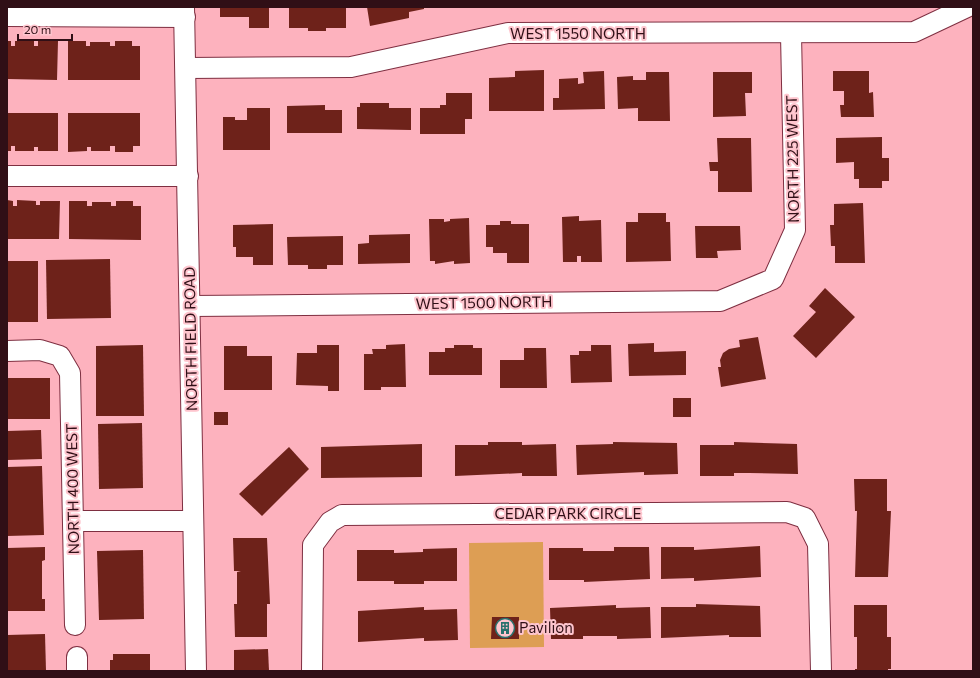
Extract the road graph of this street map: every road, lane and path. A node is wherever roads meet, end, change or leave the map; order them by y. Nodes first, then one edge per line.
1 (967, 7) edge
2 (185, 12) edge
3 (7, 16) edge
4 (791, 34) junction
5 (186, 68) junction
6 (7, 176) edge
7 (188, 176) junction
8 (773, 279) joint
9 (190, 306) junction
10 (7, 351) edge
11 (73, 520) junction
12 (193, 520) junction
13 (75, 626) dead end
14 (196, 671) edge
15 (312, 671) edge
16 (821, 671) edge

1 - 4 street, WEST 1550 NORTH
2 - 3 street
2 - 5 street, NORTH FIELD ROAD
4 - 5 street, WEST 1550 NORTH
4 - 8 street, NORTH 225 WEST
5 - 7 street, NORTH FIELD ROAD
6 - 7 street
7 - 9 street, NORTH FIELD ROAD
8 - 9 street, WEST 1500 NORTH
9 - 12 street, NORTH FIELD ROAD
10 - 11 street, NORTH 400 WEST
11 - 12 street
11 - 13 street, NORTH 400 WEST
12 - 14 street, NORTH FIELD ROAD
15 - 16 street, CEDAR PARK CIRCLE

